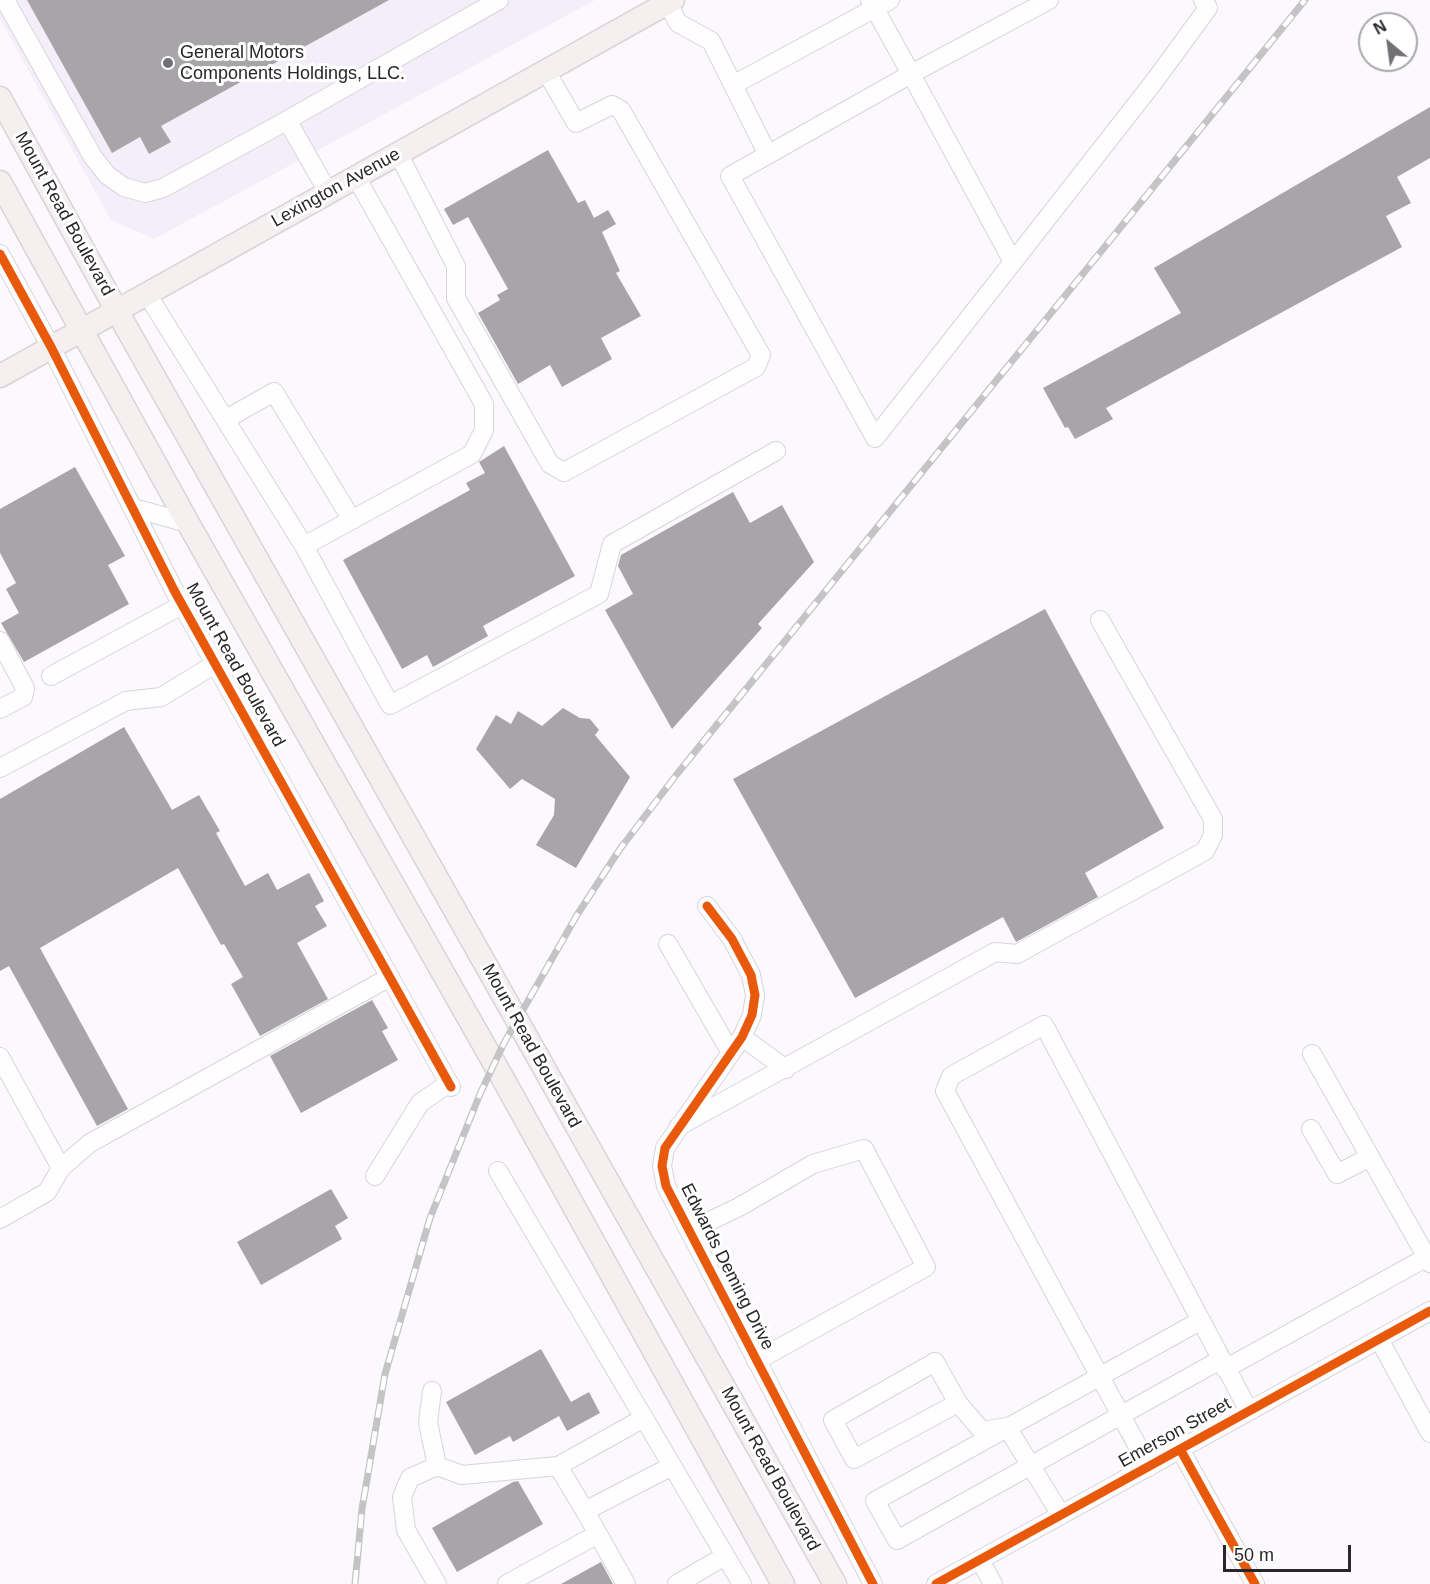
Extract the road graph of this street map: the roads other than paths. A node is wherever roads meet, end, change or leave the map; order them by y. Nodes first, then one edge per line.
1 (5, 0) edge
2 (499, 0) edge
3 (1049, 0) edge
4 (1203, 0) edge
5 (670, 1) edge
6 (878, 3) edge
7 (546, 71) junction
8 (911, 75) junction
9 (733, 85) junction
10 (0, 98) edge
11 (287, 120) junction
12 (398, 153) junction
13 (768, 154) junction
14 (356, 177) junction
15 (0, 182) edge
16 (328, 192) junction
17 (0, 254) edge
18 (1013, 262) junction
19 (147, 294) junction
20 (117, 311) junction
21 (81, 331) junction
22 (51, 347) junction
23 (0, 376) edge
24 (226, 419) junction
25 (776, 452) dead end
26 (134, 508) junction
27 (352, 520) junction
28 (188, 523) junction
29 (304, 546) junction
30 (182, 605) junction
31 (1100, 620) dead end
32 (0, 641) edge
33 (215, 664) junction
34 (51, 676) dead end
35 (0, 709) edge
36 (0, 768) edge
37 (706, 906) dead end
38 (668, 944) dead end
39 (390, 977) junction
40 (742, 1037) junction
41 (731, 1053) junction
42 (1312, 1054) dead end
43 (0, 1057) edge
44 (786, 1069) junction
45 (679, 1126) junction
46 (1311, 1129) dead end
47 (1370, 1157) junction
48 (61, 1168) junction
49 (498, 1171) dead end
50 (375, 1176) dead end
51 (0, 1219) edge
52 (689, 1231) junction
53 (1428, 1260) edge
54 (1430, 1311) edge
55 (1200, 1321) junction
56 (1379, 1339) junction
57 (756, 1361) junction
58 (1223, 1365) junction
59 (1100, 1376) junction
60 (432, 1391) dead end
61 (958, 1403) junction
62 (1249, 1411) junction
63 (1122, 1417) junction
64 (644, 1418) junction
65 (1007, 1427) junction
66 (1430, 1433) edge
67 (1180, 1449) junction
68 (437, 1466) junction
69 (558, 1466) junction
70 (672, 1466) junction
71 (1033, 1466) junction
72 (1149, 1467) junction
73 (585, 1511) junction
74 (1061, 1515) junction
75 (598, 1534) junction
76 (725, 1556) junction
77 (980, 1560) junction
78 (437, 1584) edge
79 (507, 1584) edge
80 (626, 1584) edge
81 (677, 1584) edge
82 (742, 1584) edge
83 (783, 1584) edge
84 (836, 1584) edge
85 (873, 1584) edge
86 (936, 1584) edge
87 (993, 1584) edge
88 (1255, 1584) edge

1 - 11 street
2 - 11 street
3 - 8 street
4 - 18 street
5 - 7 main road, Lexington Avenue
5 - 9 street
6 - 8 street
6 - 9 street
7 - 12 main road, Lexington Avenue
7 - 12 street
8 - 13 street
8 - 18 street
9 - 13 street
10 - 20 main road, Mount Read Boulevard
11 - 16 street
12 - 14 main road, Lexington Avenue
13 - 18 street
14 - 16 main road, Lexington Avenue
14 - 27 street
15 - 21 main road, Mount Read Boulevard
16 - 19 main road, Lexington Avenue
17 - 22 street, Mount Read Boulevard
19 - 20 main road, Lexington Avenue
19 - 24 street
20 - 21 main road, Lexington Avenue
20 - 84 main road, Mount Read Boulevard
21 - 22 main road, Lexington Avenue
21 - 28 main road, Mount Read Boulevard
22 - 23 main road, Lexington Avenue
22 - 26 street, Mount Read Boulevard
24 - 27 street
24 - 29 street
25 - 29 street
26 - 28 street
26 - 30 street, Mount Read Boulevard
27 - 29 street
28 - 83 main road, Mount Read Boulevard
30 - 33 street, Mount Read Boulevard
30 - 34 street
31 - 44 street
32 - 35 street
33 - 36 street
33 - 39 street, Mount Read Boulevard
37 - 40 street, Edwards Deming Drive
38 - 41 street
39 - 48 street
39 - 50 street, Mount Read Boulevard
40 - 41 street, Edwards Deming Drive
40 - 44 street
41 - 45 street, Edwards Deming Drive
42 - 47 street
43 - 48 street
44 - 45 street
45 - 52 street, Edwards Deming Drive
46 - 47 street
47 - 53 street
48 - 51 street
49 - 64 street
52 - 57 street, Edwards Deming Drive
52 - 57 street
53 - 58 street
54 - 56 street, Emerson Street
55 - 58 street
55 - 59 street
55 - 59 street
56 - 62 street, Emerson Street
56 - 66 street
57 - 85 street, Edwards Deming Drive
58 - 62 street
58 - 63 street
59 - 63 street
59 - 65 street
60 - 68 street
61 - 61 street
61 - 65 street
62 - 67 street, Emerson Street
63 - 71 street
63 - 72 street
64 - 69 street
64 - 70 street
65 - 71 street
65 - 71 street
67 - 72 street, Emerson Street
67 - 88 street
68 - 69 street
68 - 78 street
69 - 73 street
70 - 73 street
70 - 76 street
71 - 74 street
72 - 74 street, Emerson Street
73 - 75 street
74 - 77 street, Emerson Street
75 - 79 street
75 - 80 street
76 - 81 street
76 - 82 street
77 - 86 street, Emerson Street
77 - 87 street

